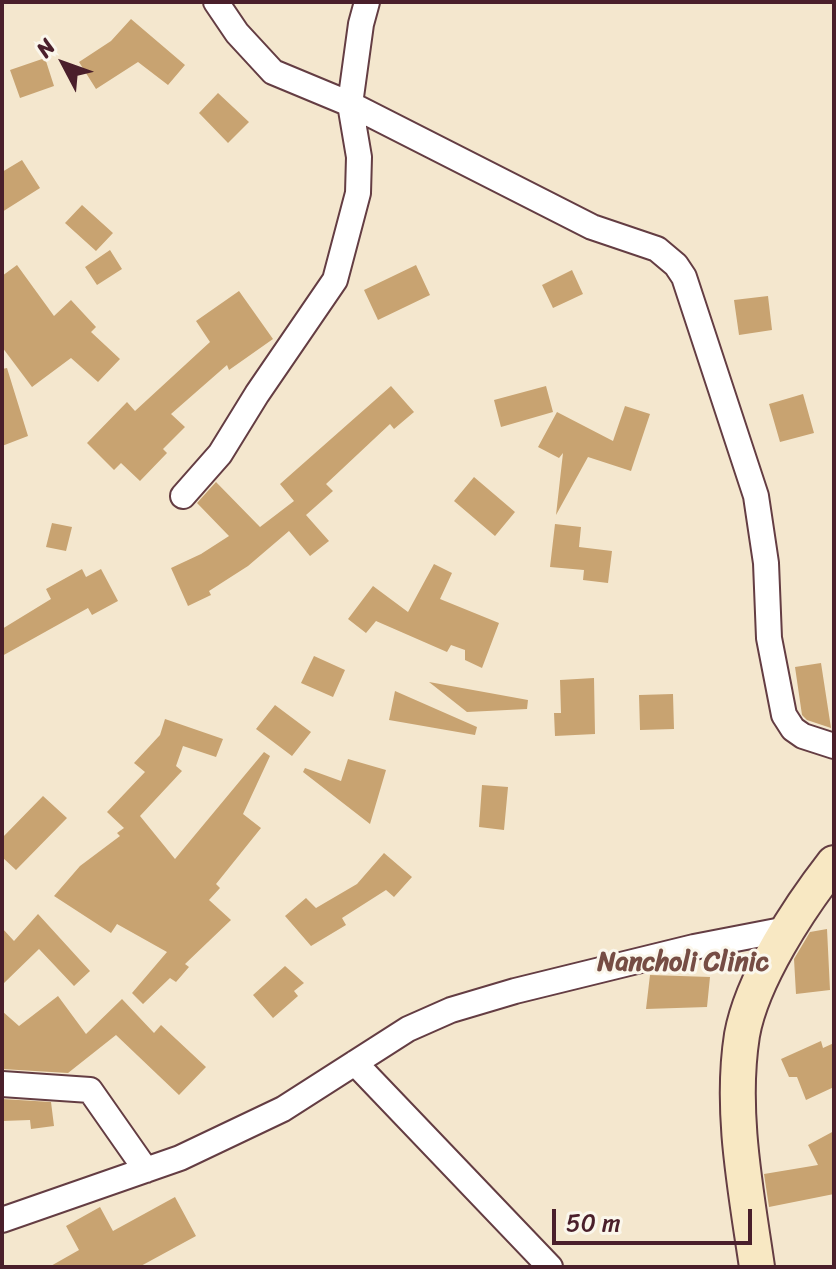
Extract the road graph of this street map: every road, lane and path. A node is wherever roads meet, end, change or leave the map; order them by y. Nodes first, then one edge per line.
1 (216, 2) edge
2 (367, 2) edge
3 (350, 104) junction
4 (183, 496) dead end
5 (834, 746) edge
6 (834, 863) edge
7 (787, 929) junction
8 (355, 1063) junction
9 (2, 1084) edge
10 (146, 1170) junction
11 (2, 1220) edge
12 (550, 1267) edge
13 (757, 1267) edge

1 - 3 street
2 - 3 street
3 - 4 street
3 - 5 street
6 - 7 street
7 - 8 street
7 - 13 street
8 - 10 street
8 - 12 street
9 - 10 street
10 - 11 street

